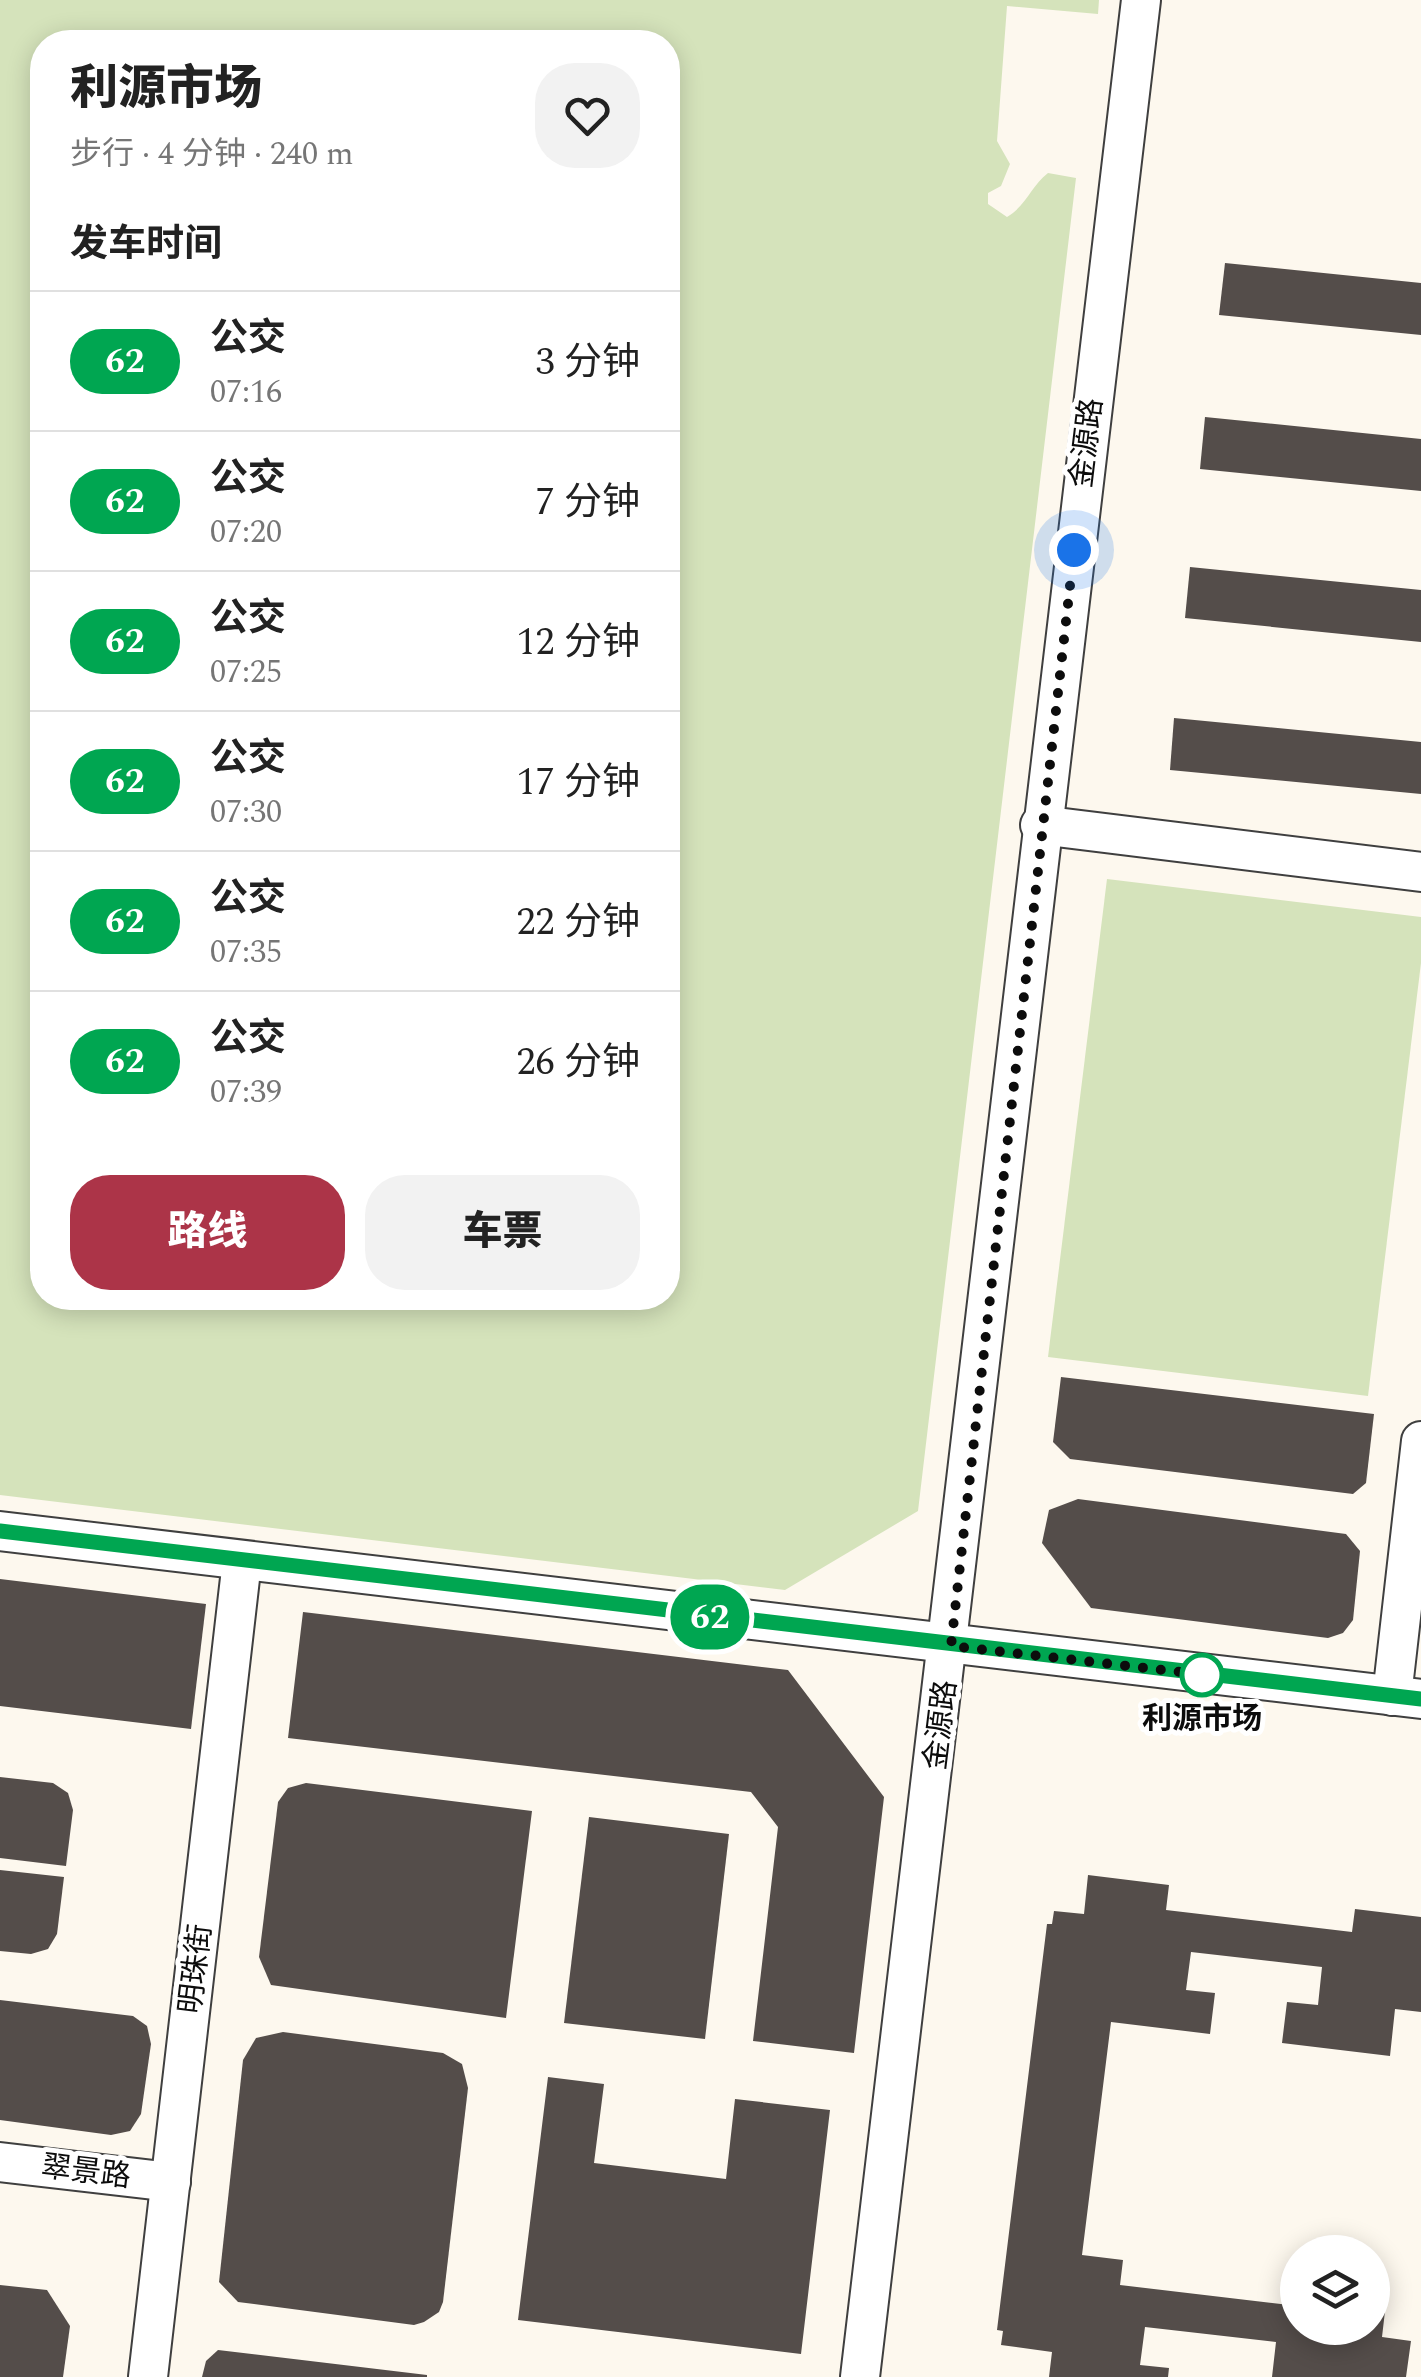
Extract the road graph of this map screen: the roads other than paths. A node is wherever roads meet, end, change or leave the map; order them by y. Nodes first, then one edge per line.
1 (1141, 0) edge
2 (1040, 825) junction
3 (1421, 872) edge
4 (1421, 1441) edge
5 (0, 1531) edge
6 (242, 1561) junction
7 (951, 1646) junction
8 (1407, 1697) edge
9 (0, 2162) edge
10 (171, 2182) junction
11 (148, 2377) edge
12 (860, 2377) edge

1 - 2 street, 金源路
2 - 3 street
2 - 7 street, 金源路
4 - 8 street
5 - 6 street
6 - 7 street
6 - 10 street, 明珠街
7 - 8 street
7 - 12 street, 金源路
9 - 10 street, 翠景路
10 - 11 street, 明珠街

